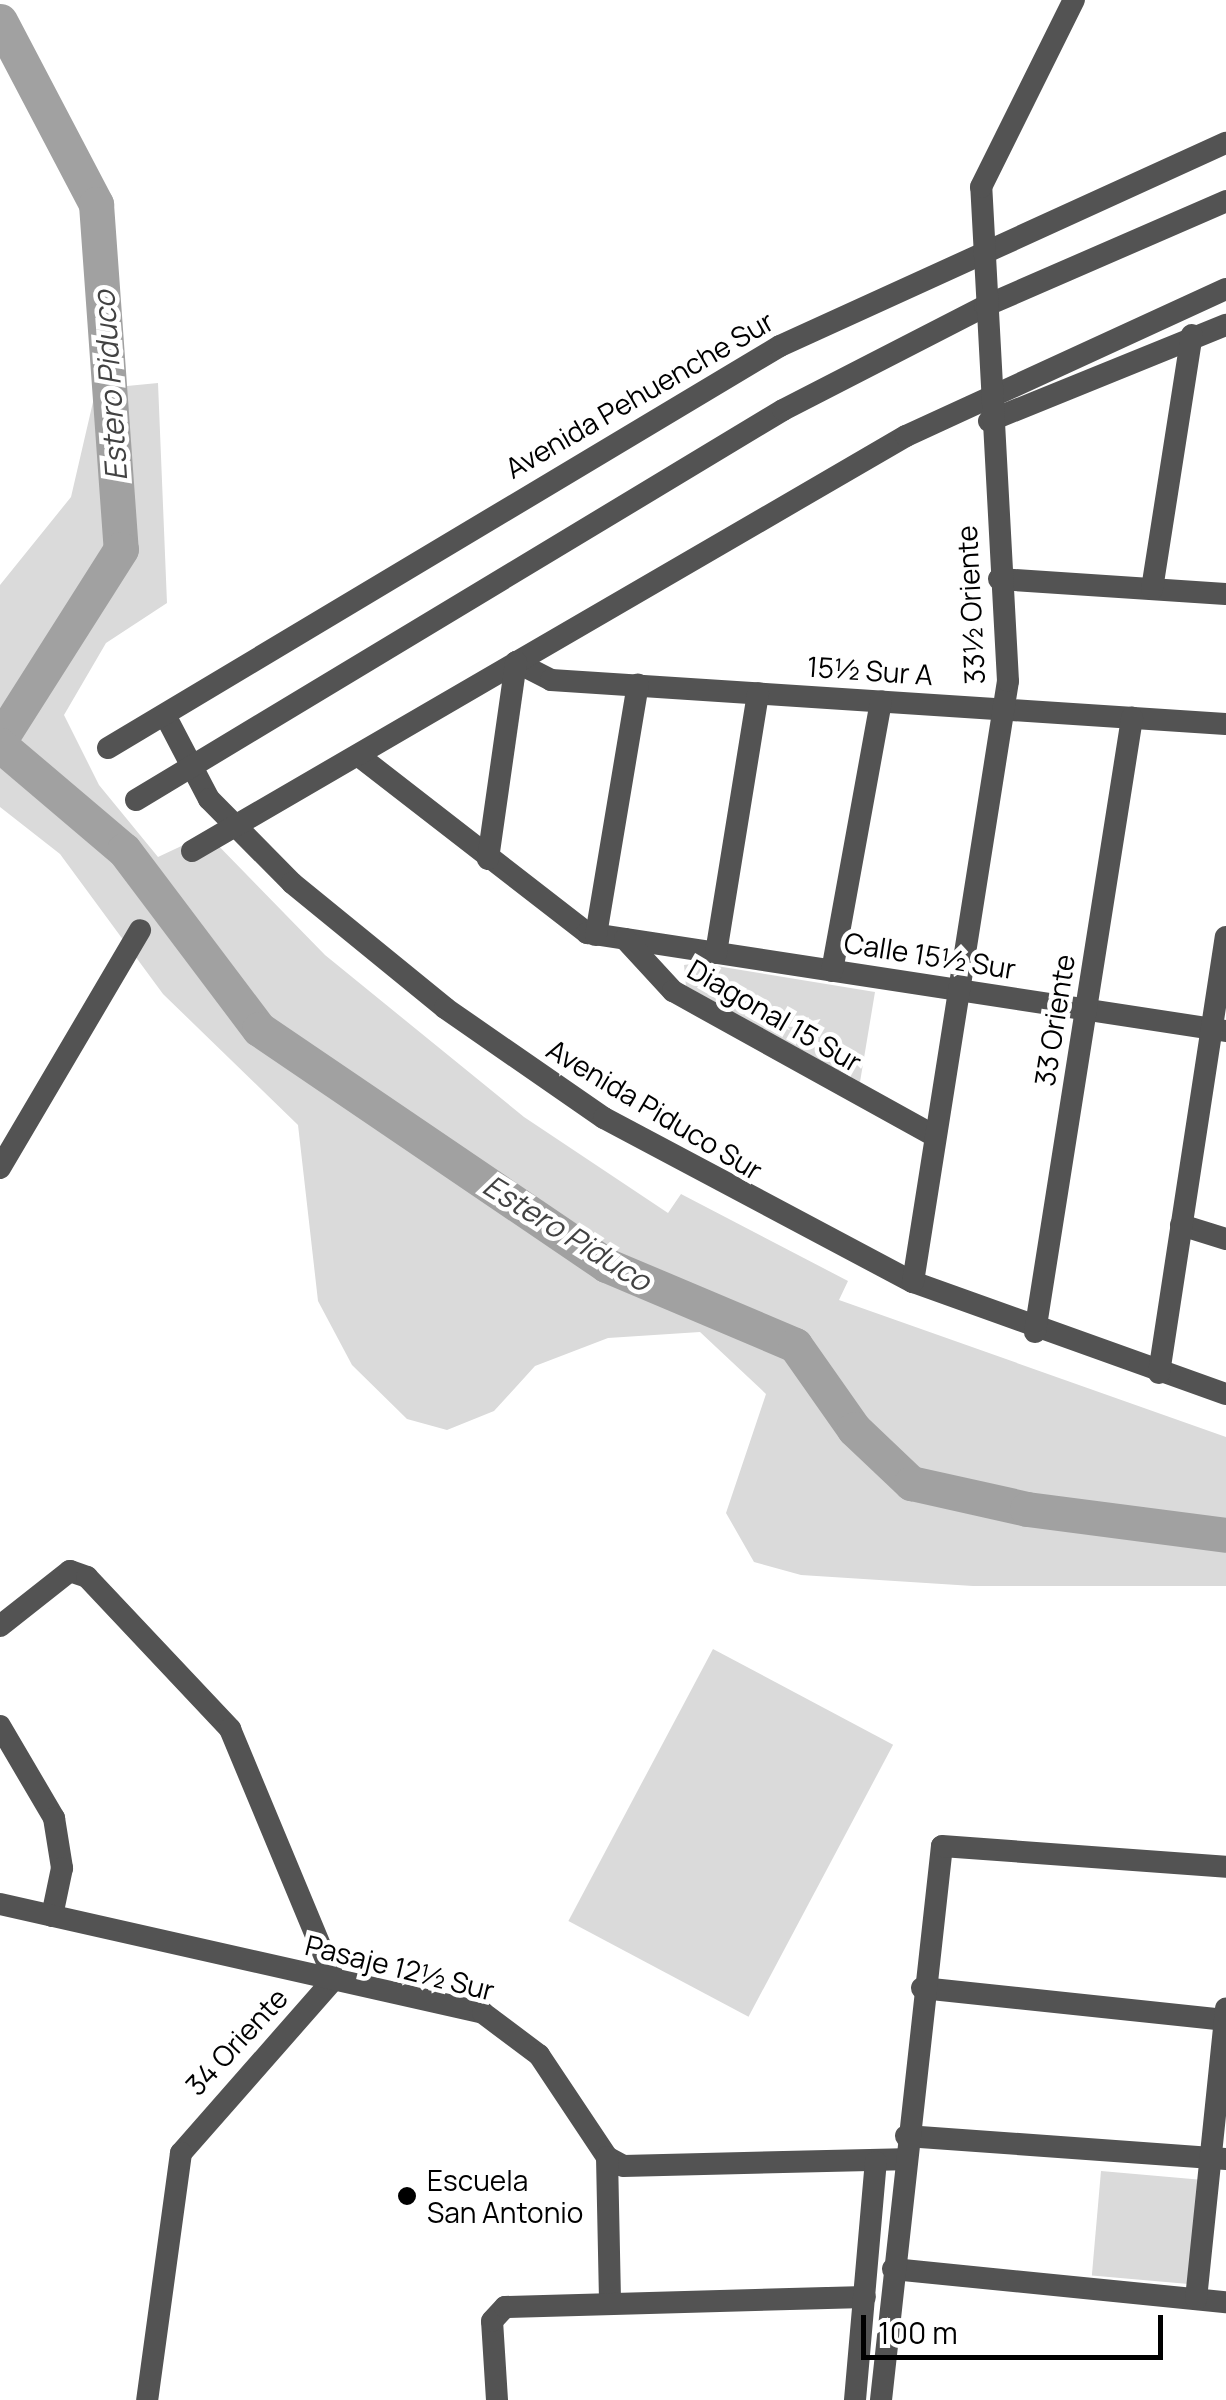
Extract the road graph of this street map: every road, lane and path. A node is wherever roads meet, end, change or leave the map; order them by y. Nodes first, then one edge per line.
1 (1074, 0) edge
2 (1226, 143) edge
3 (1226, 201) edge
4 (982, 249) junction
5 (1226, 288) edge
6 (985, 306) junction
7 (1226, 325) edge
8 (1192, 335) junction
9 (988, 396) junction
10 (989, 420) junction
11 (999, 579) junction
12 (1152, 589) junction
13 (1226, 594) edge
14 (516, 662) junction
15 (638, 685) junction
16 (758, 693) junction
17 (881, 701) junction
18 (1002, 709) junction
19 (165, 715) junction
20 (1132, 718) junction
21 (1226, 724) edge
22 (108, 748) dead end
23 (359, 756) junction
24 (192, 770) junction
25 (136, 800) dead end
26 (234, 829) junction
27 (192, 852) dead end
28 (488, 859) junction
29 (140, 930) dead end
30 (596, 935) junction
31 (1226, 937) edge
32 (624, 939) junction
33 (716, 953) junction
34 (832, 971) junction
35 (957, 990) junction
36 (1086, 1010) junction
37 (1218, 1030) edge
38 (934, 1136) junction
39 (0, 1168) edge
40 (1181, 1225) junction
41 (1226, 1238) edge
42 (912, 1282) junction
43 (1035, 1332) junction
44 (1159, 1374) junction
45 (1226, 1394) edge
46 (0, 1626) edge
47 (0, 1726) edge
48 (1226, 1867) edge
49 (0, 1904) edge
50 (52, 1916) junction
51 (334, 1979) junction
52 (922, 1988) junction
53 (1226, 2009) edge
54 (1225, 2020) edge
55 (904, 2148) junction
56 (607, 2158) junction
57 (1218, 2159) edge
58 (876, 2162) junction
59 (893, 2268) junction
60 (865, 2297) junction
61 (1196, 2299) junction
62 (610, 2302) junction
63 (1226, 2302) edge
64 (147, 2400) edge
65 (497, 2400) edge
66 (855, 2400) edge
67 (881, 2400) edge

1 - 4 street, 33½ Oriente
2 - 4 street, Avenida Pehuenche Sur
3 - 6 street
4 - 6 street, 33½ Oriente
4 - 19 street, Avenida Pehuenche Sur
5 - 9 street
6 - 9 street, 33½ Oriente
6 - 24 street
7 - 8 street
8 - 10 street
8 - 12 street
9 - 10 street, 33½ Oriente
9 - 14 street
10 - 11 street, 33½ Oriente
11 - 12 street
11 - 18 street, 33½ Oriente
12 - 13 street
14 - 15 street, 15½ Sur A
14 - 23 street
14 - 28 street
15 - 16 street, 15½ Sur A
15 - 30 street
16 - 17 street, 15½ Sur A
16 - 33 street
17 - 18 street, 15½ Sur A
17 - 34 street
18 - 20 street, 15½ Sur A
18 - 35 street, 33½ Oriente
19 - 22 street, Avenida Pehuenche Sur
19 - 24 street, Avenida Piduco Sur
20 - 21 street, 15½ Sur A
20 - 36 street, 33 Oriente
23 - 26 street
23 - 28 street
24 - 25 street
24 - 26 street, Avenida Piduco Sur
26 - 27 street
26 - 42 street, Avenida Piduco Sur
28 - 30 street
29 - 39 street
30 - 32 street
31 - 37 street
32 - 33 street, Calle 15½ Sur
32 - 38 street, Diagonal 15 Sur
33 - 34 street, Calle 15½ Sur
34 - 35 street, Calle 15½ Sur
35 - 36 street, Calle 15½ Sur
35 - 38 street, 33½ Oriente
36 - 37 street, Calle 15½ Sur
36 - 43 street, 33 Oriente
37 - 40 street
38 - 42 street, 33½ Oriente
40 - 41 street
40 - 44 street
42 - 43 street, Avenida Piduco Sur
43 - 44 street, Avenida Piduco Sur
44 - 45 street, Avenida Piduco Sur
46 - 51 street
47 - 50 street
48 - 52 street
49 - 50 street, Pasaje 12½ Sur
50 - 51 street, Pasaje 12½ Sur
51 - 56 street, Pasaje 12½ Sur
51 - 64 street, 34 Oriente
52 - 54 street
52 - 55 street
53 - 54 street
54 - 57 street
55 - 57 street
55 - 58 street
55 - 59 street
56 - 58 street
56 - 62 street
57 - 61 street
58 - 60 street
59 - 61 street
59 - 67 street
60 - 62 street
60 - 66 street
61 - 63 street
62 - 65 street

